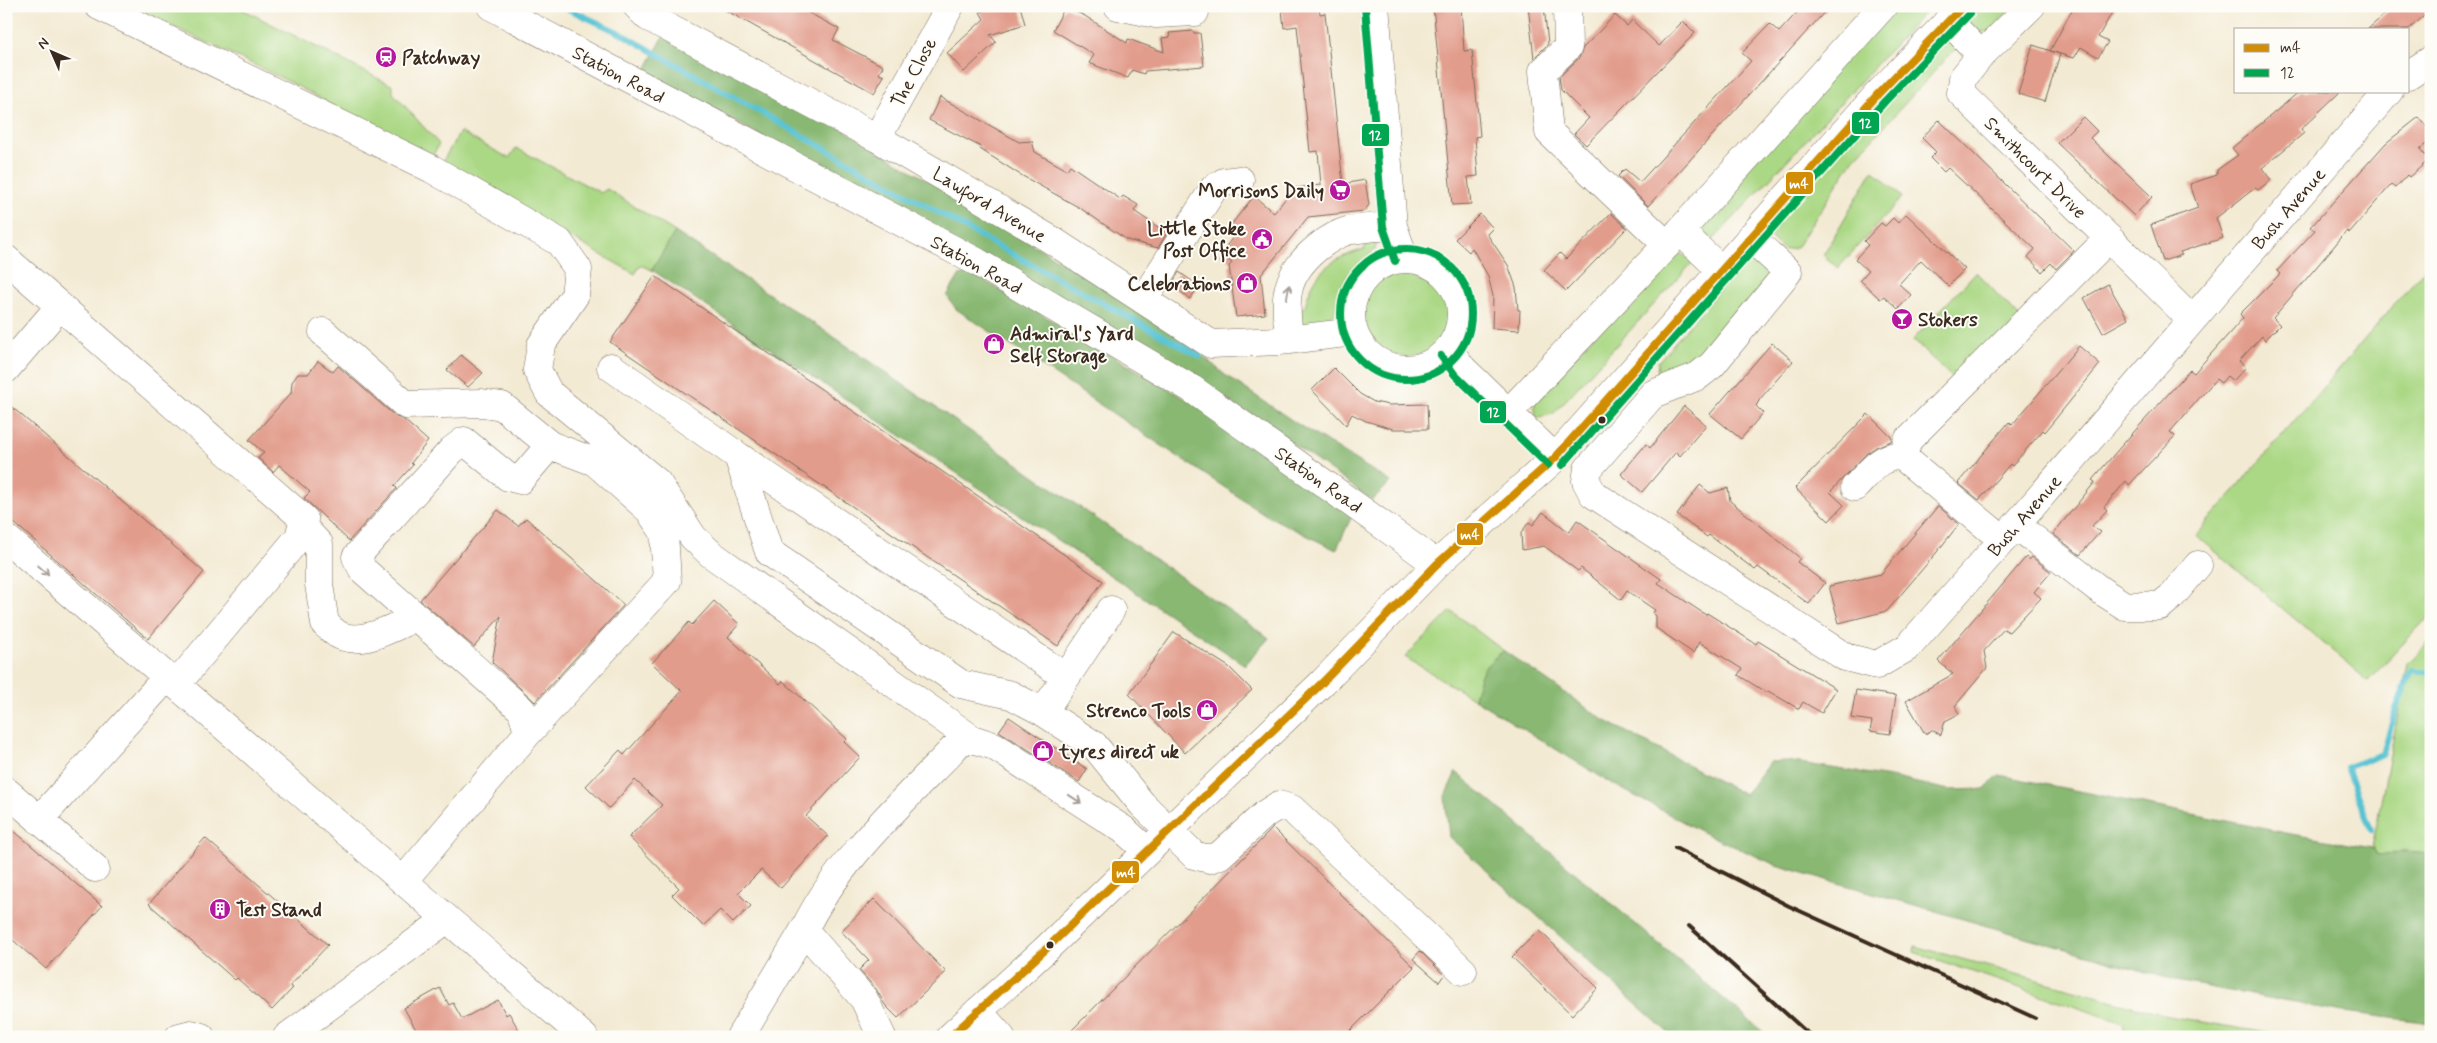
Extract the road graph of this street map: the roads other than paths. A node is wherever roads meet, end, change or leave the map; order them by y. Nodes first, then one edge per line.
1 (98, 6) edge
2 (491, 6) edge
3 (637, 6) edge
4 (950, 6) edge
5 (1375, 6) edge
6 (1567, 6) edge
7 (1883, 6) edge
8 (2031, 6) edge
9 (1132, 8) edge
10 (1195, 12) dead end
11 (1956, 13) edge
12 (1981, 55) junction
13 (2431, 60) edge
14 (2410, 75) edge
15 (2388, 92) edge
16 (877, 138) junction
17 (1240, 180) dead end
18 (1393, 226) junction
19 (1750, 236) junction
20 (1673, 238) junction
21 (2108, 238) junction
22 (1404, 258) junction
23 (6, 260) edge
24 (1721, 270) junction
25 (1143, 300) junction
26 (60, 306) junction
27 (2192, 320) junction
28 (323, 332) dead end
29 (1354, 332) junction
30 (1290, 340) junction
31 (1449, 350) junction
32 (611, 367) dead end
33 (6, 369) edge
34 (1509, 412) junction
35 (550, 445) junction
36 (738, 456) junction
37 (1903, 457) junction
38 (1555, 458) junction
39 (1855, 487) dead end
40 (302, 526) junction
41 (2009, 532) junction
42 (6, 538) edge
43 (1437, 564) junction
44 (2198, 565) dead end
45 (1111, 610) dead end
46 (416, 617) junction
47 (1066, 677) junction
48 (171, 681) junction
49 (1042, 712) junction
50 (528, 733) junction
51 (972, 739) junction
52 (6, 791) edge
53 (39, 820) junction
54 (1170, 829) junction
55 (1147, 851) junction
56 (95, 868) dead end
57 (403, 881) junction
58 (447, 919) junction
59 (804, 930) junction
60 (1464, 971) dead end
61 (978, 1011) junction
62 (179, 1037) edge
63 (201, 1037) edge
64 (287, 1037) edge
65 (584, 1037) edge
66 (740, 1037) edge
67 (882, 1037) edge
68 (950, 1037) edge
69 (1001, 1037) edge

1 - 51 street
2 - 43 street, Station Road
3 - 16 street, Lawford Avenue
4 - 16 street, The Close
5 - 18 street
6 - 20 street
7 - 20 street
8 - 12 street, Smithcourt Drive
9 - 10 street
11 - 12 street
11 - 19 street
12 - 21 street, Smithcourt Drive
13 - 14 street
15 - 27 street, Bush Avenue
16 - 25 street, Lawford Avenue
17 - 25 street
18 - 22 street
30 -> 18 street
19 - 24 street
19 - 41 street, Bush Avenue
20 - 24 street
20 - 34 street
21 - 27 street, Smithcourt Drive
21 - 37 street
22 - 29 street
22 - 31 street
23 - 26 street
24 - 38 street
25 - 30 street, Lawford Avenue
26 - 33 street
26 - 40 street
27 - 41 street, Bush Avenue
28 - 35 street
29 - 30 street, Lawford Avenue
29 - 31 street
31 - 34 street
32 - 36 street
34 - 38 street
35 - 46 street
35 - 50 street
36 - 47 street
36 - 49 street
37 - 39 street
37 - 41 street
38 - 43 street
40 - 46 street
40 - 48 street
41 - 44 street
42 -> 48 street
43 - 54 street
45 - 47 street
46 - 50 street
47 - 49 street
48 - 53 street
48 - 57 street
49 - 54 street
50 - 57 street
51 -> 55 street
51 - 59 street
52 - 53 street
53 - 56 street
54 - 55 street
54 - 60 street
55 - 61 street
57 - 58 street
58 - 64 street
58 - 65 street
59 - 66 street
59 - 67 street
61 - 68 street
61 - 69 street
62 - 63 street

